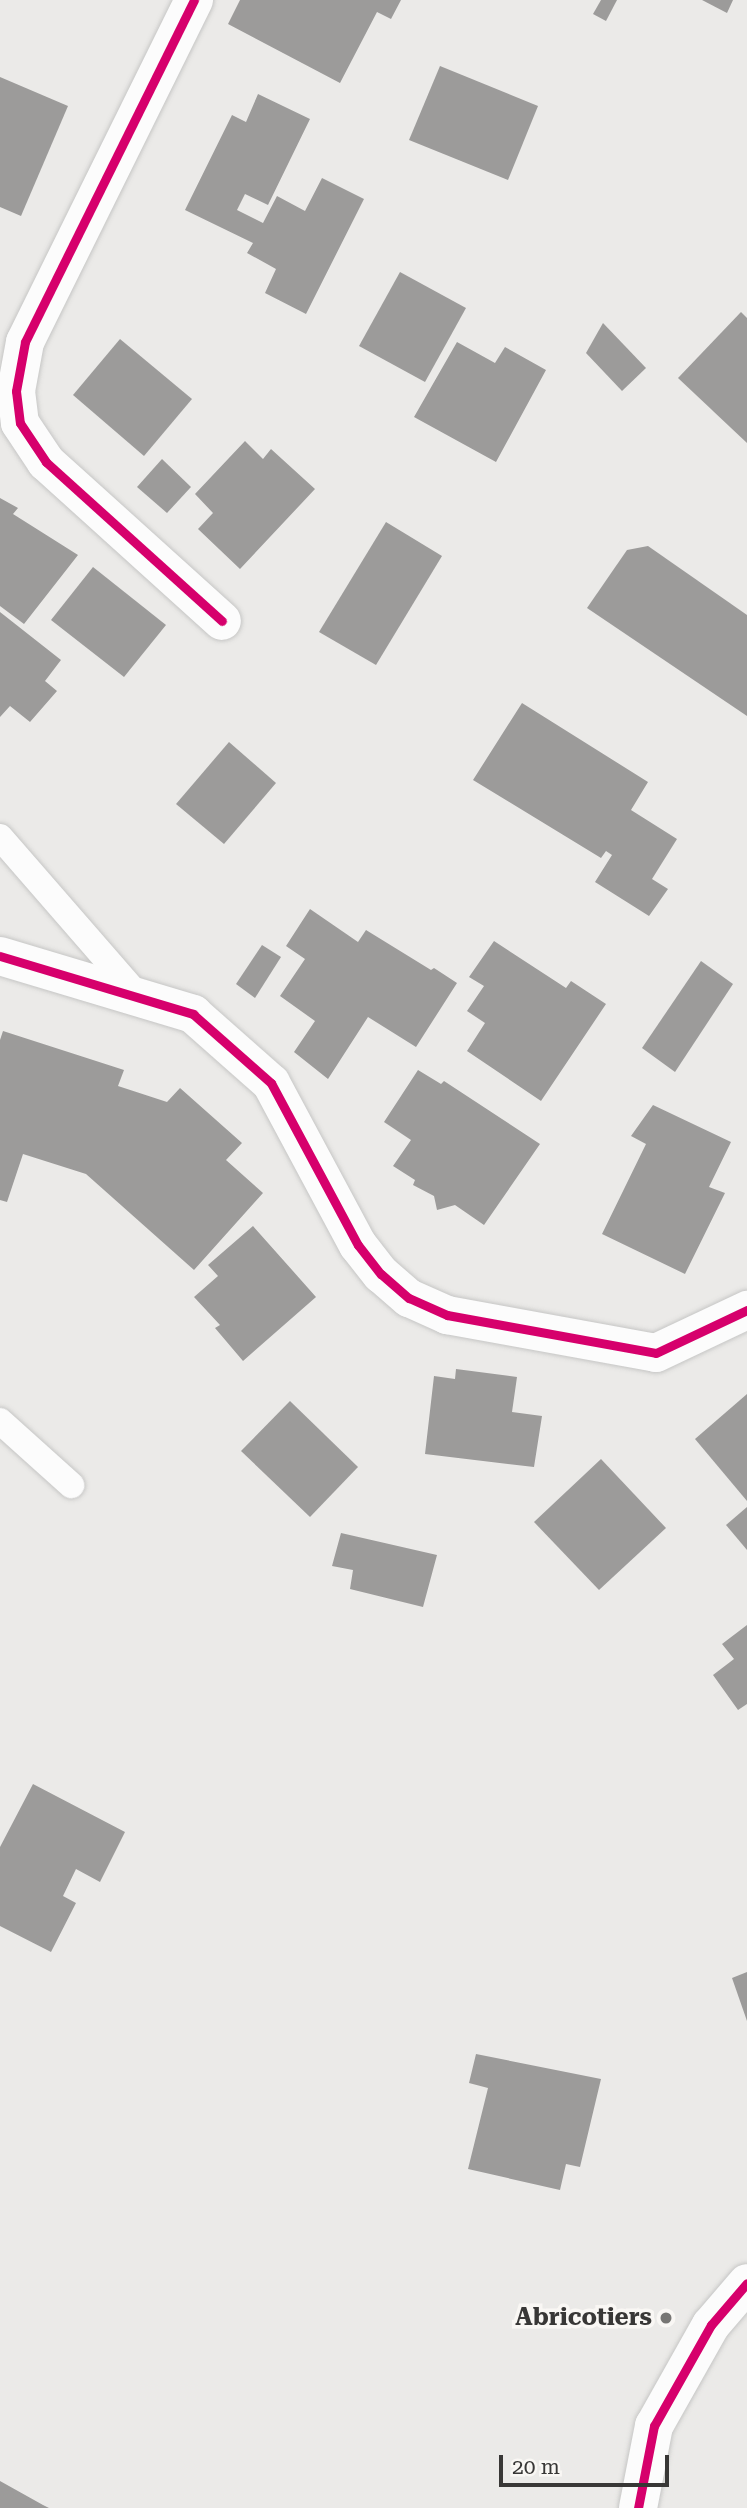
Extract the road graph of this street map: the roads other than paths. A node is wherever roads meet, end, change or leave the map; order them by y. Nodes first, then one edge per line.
1 (194, 0) edge
2 (222, 621) dead end
3 (0, 837) edge
4 (0, 957) edge
5 (142, 999) junction
6 (747, 1310) edge
7 (0, 1420) edge
8 (71, 1485) dead end
9 (747, 2283) edge
10 (638, 2508) edge

1 - 2 street
3 - 5 lane
4 - 5 street
5 - 6 street
7 - 8 lane
9 - 10 street

